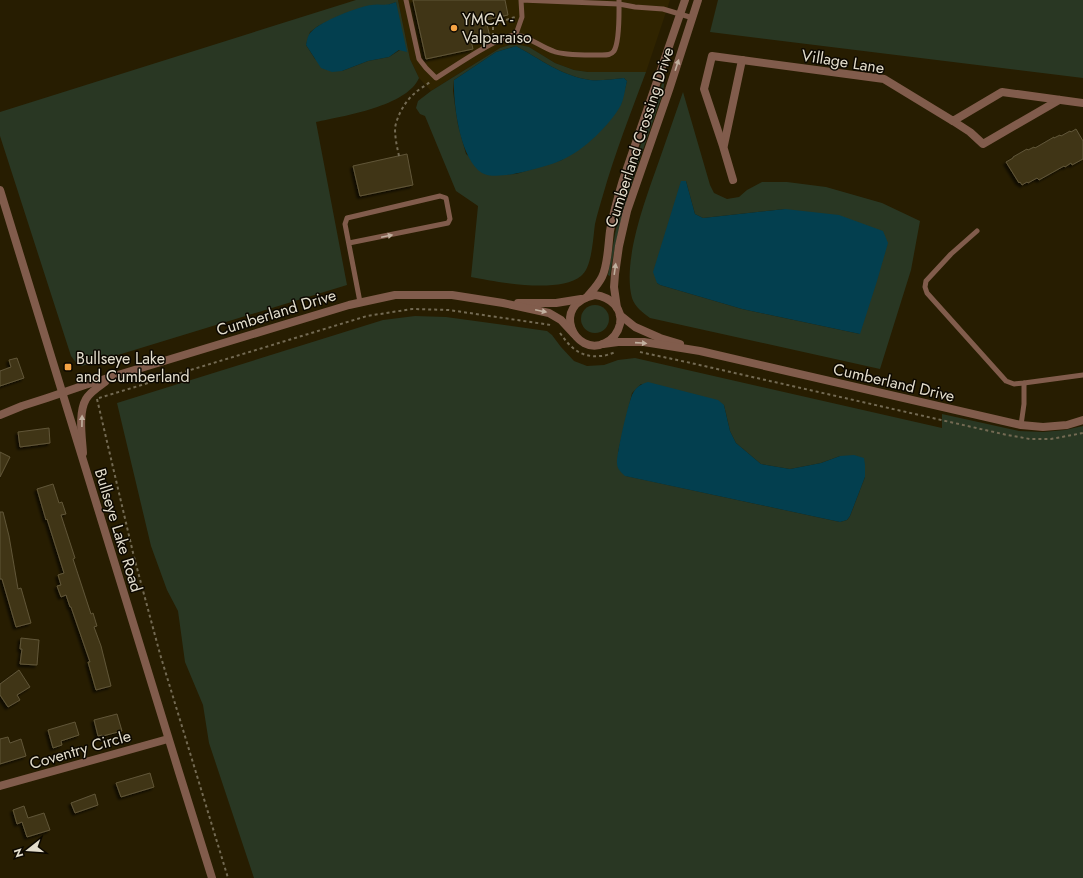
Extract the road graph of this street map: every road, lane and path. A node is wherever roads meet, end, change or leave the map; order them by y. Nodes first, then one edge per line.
1 (406, 0) edge
2 (685, 0) edge
3 (698, 0) edge
4 (619, 2) edge
5 (516, 12) dead end
6 (680, 14) junction
7 (693, 18) junction
8 (516, 34) junction
9 (493, 39) dead end
10 (742, 60) junction
11 (436, 78) junction
12 (1058, 100) junction
13 (1083, 103) edge
14 (953, 121) junction
15 (723, 146) junction
16 (398, 156) dead end
17 (732, 180) dead end
18 (0, 190) edge
19 (977, 231) dead end
20 (349, 244) junction
21 (584, 298) junction
22 (360, 302) junction
23 (503, 303) junction
24 (618, 312) junction
25 (554, 326) dead end
26 (558, 331) dead end
27 (574, 334) junction
28 (603, 344) junction
29 (622, 351) dead end
30 (700, 351) junction
31 (635, 352) dead end
32 (1083, 375) edge
33 (112, 377) junction
34 (1024, 383) junction
35 (63, 392) junction
36 (96, 399) junction
37 (92, 400) dead end
38 (0, 415) edge
39 (1083, 420) edge
40 (1021, 425) junction
41 (1083, 434) edge
42 (83, 460) junction
43 (168, 739) junction
44 (0, 786) edge
45 (212, 878) edge
46 (228, 878) edge

1 - 11 lane
2 - 6 street, Cumberland Crossing Drive
3 - 7 street, Cumberland Crossing Drive
4 - 6 lane
4 - 8 lane
4 - 8 lane
5 - 9 path
6 - 7 lane
6 - 21 street, Cumberland Crossing Drive
24 -> 7 street, Cumberland Crossing Drive
8 - 11 lane
10 - 14 street, Village Lane
10 - 15 street, Village Lane
10 - 15 street, Village Lane
11 - 16 path
12 - 13 street
12 - 14 street
12 - 14 street, Village Lane
15 - 17 street, Village Lane
18 - 35 street, Bullseye Lake Road
19 - 34 lane
20 -> 20 lane
20 - 22 lane
21 - 23 street, Cumberland Drive
21 - 24 street
21 - 27 street
22 - 23 street, Cumberland Drive
22 - 33 street, Cumberland Drive
23 -> 27 street, Cumberland Drive
24 - 28 street
24 - 30 street, Cumberland Drive
25 - 36 path
26 - 29 path
27 - 28 street
28 -> 30 street, Cumberland Drive
30 - 40 street, Cumberland Drive
31 - 41 path
32 - 34 lane
33 - 35 street, Cumberland Drive
42 -> 33 street
34 - 40 lane
35 - 38 street, Cumberland Drive
35 - 42 street, Bullseye Lake Road
36 - 37 path
36 - 46 path
39 - 40 street, Cumberland Drive
42 - 43 street, Bullseye Lake Road
43 - 44 street, Coventry Circle
43 - 45 street, Bullseye Lake Road

